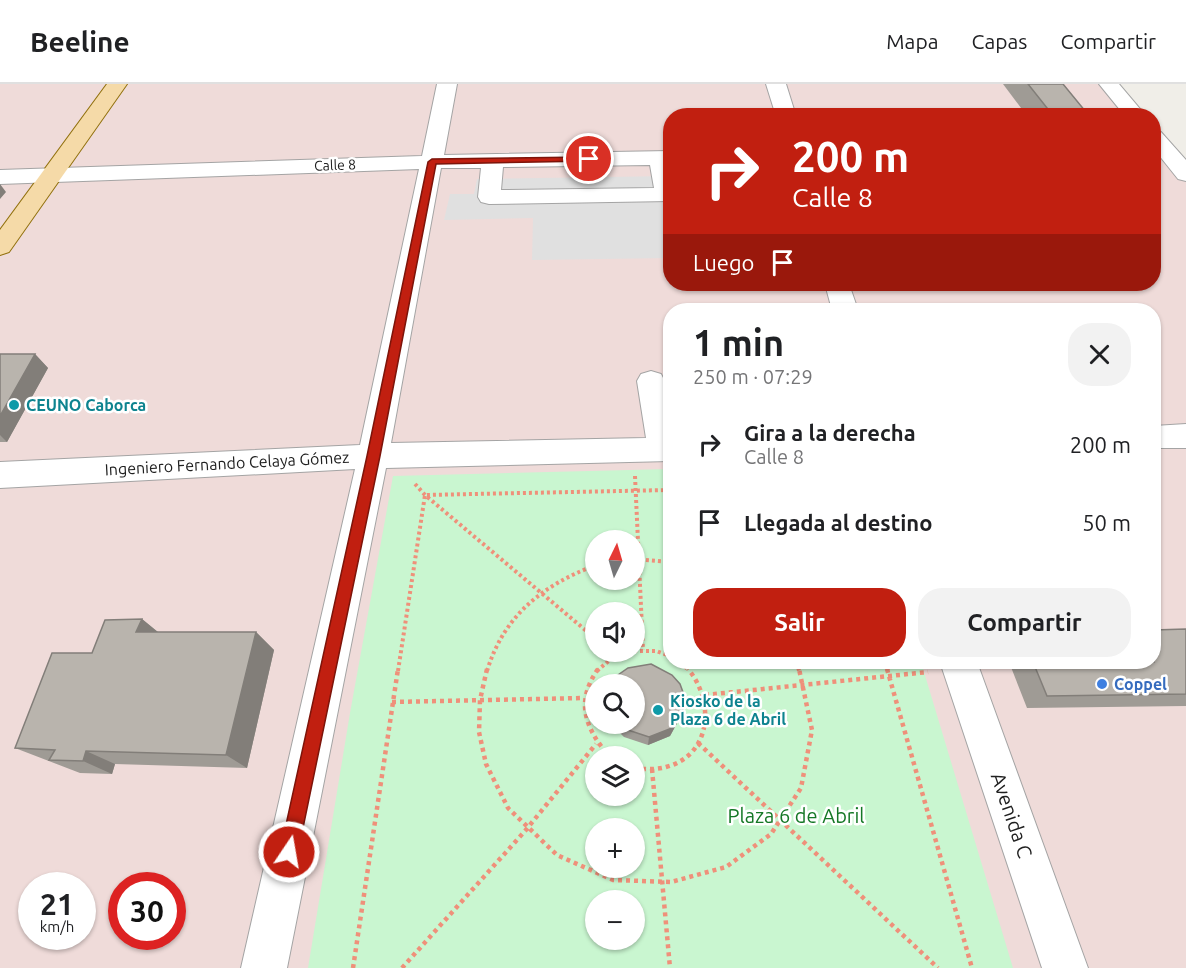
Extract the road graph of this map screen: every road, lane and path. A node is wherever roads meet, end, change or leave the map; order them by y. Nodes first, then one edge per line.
1 (117, 84) edge
2 (447, 84) edge
3 (776, 84) edge
4 (1109, 84) edge
5 (784, 108) edge
6 (1129, 108) edge
7 (1165, 146) edge
8 (663, 158) edge
9 (493, 161) junction
10 (432, 162) junction
11 (1186, 174) edge
12 (51, 176) junction
13 (0, 177) edge
14 (663, 195) edge
15 (0, 247) edge
16 (651, 381) dead end
17 (1186, 435) edge
18 (1161, 437) edge
19 (656, 450) edge
20 (373, 456) junction
21 (0, 475) edge
22 (415, 486) dead end
23 (663, 490) edge
24 (636, 491) junction
25 (425, 495) junction
26 (637, 530) edge
27 (645, 560) edge
28 (663, 561) edge
29 (585, 569) edge
30 (539, 592) junction
31 (585, 630) edge
32 (645, 650) edge
33 (663, 654) edge
34 (609, 662) edge
35 (689, 669) edge
36 (800, 669) edge
37 (887, 669) edge
38 (934, 669) edge
39 (961, 669) edge
40 (889, 676) junction
41 (807, 685) junction
42 (705, 695) junction
43 (584, 698) junction
44 (479, 700) junction
45 (392, 702) junction
46 (698, 743) junction
47 (596, 744) joint
48 (645, 769) edge
49 (652, 769) junction
50 (783, 823) junction
51 (525, 831) junction
52 (663, 886) junction
53 (264, 968) edge
54 (353, 968) edge
55 (402, 968) edge
56 (670, 968) edge
57 (938, 968) edge
58 (972, 968) edge
59 (1065, 968) edge

1 - 12 main road
2 - 10 street
3 - 5 street
4 - 6 street
7 - 11 street
8 - 9 street, Calle 8
9 - 10 street, Calle 8
9 - 14 street
10 - 12 street, Calle 8
10 - 20 street
12 - 13 street, Calle 8
12 - 15 main road
16 - 19 street
17 - 18 street
19 - 20 street, Ingeniero Fernando Celaya Gómez
19 - 24 path
20 - 21 street, Ingeniero Fernando Celaya Gómez
20 - 53 street
22 - 25 path
23 - 24 path
24 - 25 path
24 - 26 path
25 - 30 path
25 - 45 path
27 - 28 path
29 - 30 path
30 - 31 path
30 - 44 path
32 - 33 path
34 - 43 path
35 - 42 path
36 - 41 path
37 - 40 path
38 - 40 path
39 - 59 street, Avenida C
40 - 41 path
40 - 58 path
41 - 42 path
41 - 50 path
42 - 46 path
43 - 44 path
43 - 47 path
44 - 45 path
44 - 51 path
45 - 54 path
46 - 49 path
46 - 50 path
47 - 51 path
48 - 49 path
49 - 52 path
50 - 52 path
50 - 57 path
51 - 52 path
51 - 55 path
52 - 56 path

